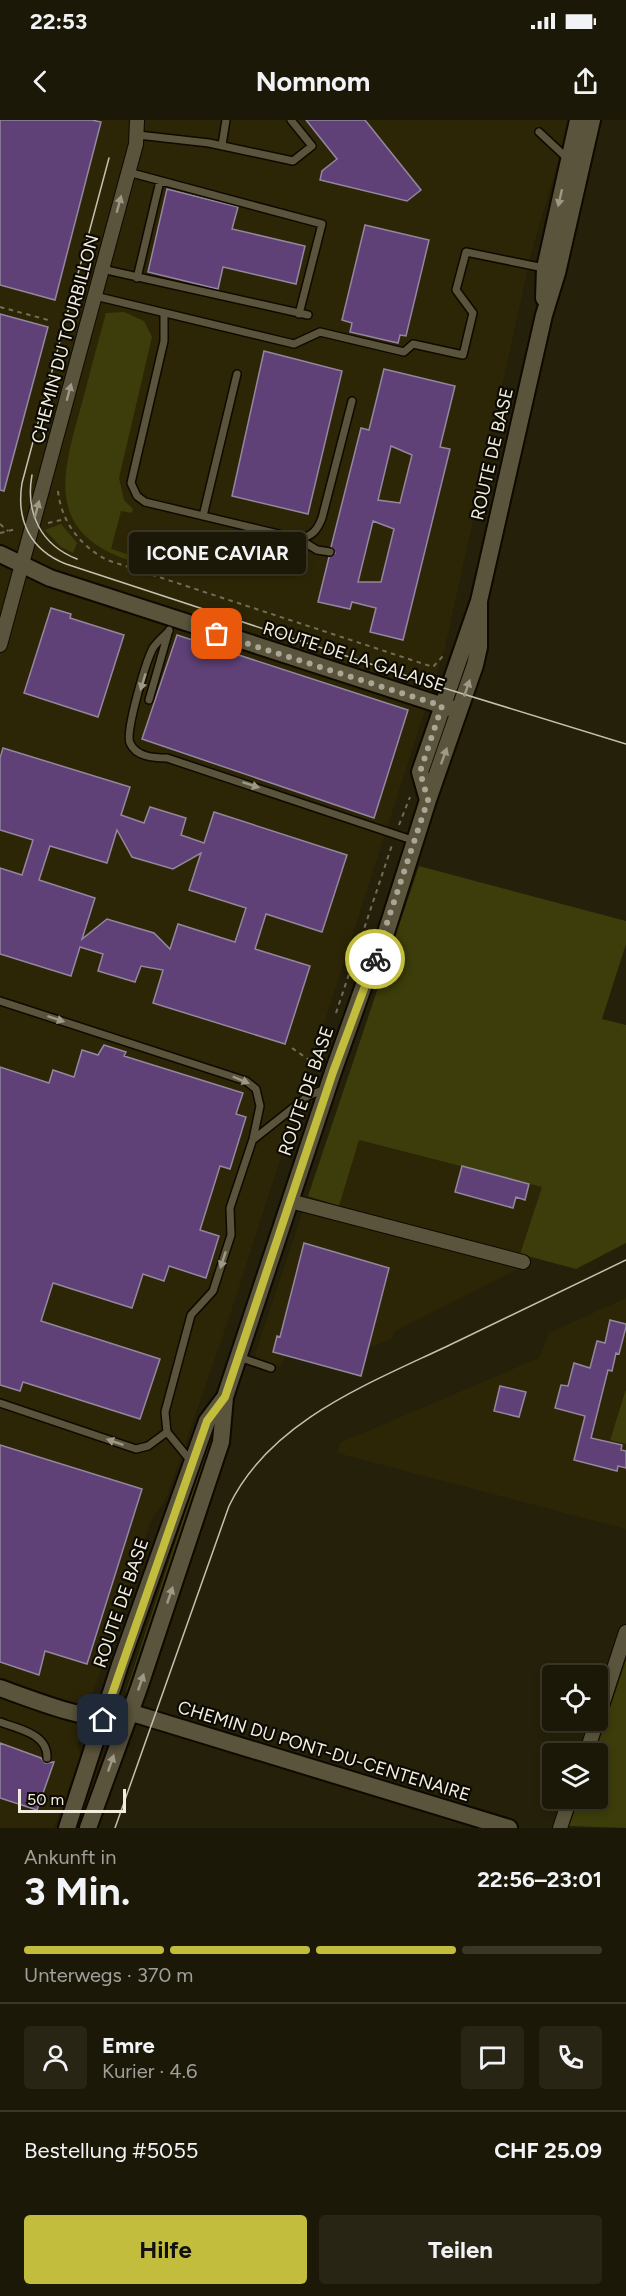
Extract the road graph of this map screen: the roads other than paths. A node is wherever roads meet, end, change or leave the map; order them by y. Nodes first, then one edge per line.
1 (137, 120) edge
2 (226, 120) edge
3 (291, 120) edge
4 (578, 120) edge
5 (592, 120) edge
6 (539, 132) dead end
7 (138, 135) junction
8 (222, 145) junction
9 (575, 164) junction
10 (128, 172) junction
11 (160, 181) junction
12 (102, 269) junction
13 (551, 271) junction
14 (137, 278) junction
15 (95, 296) junction
16 (164, 313) junction
17 (299, 314) junction
18 (308, 315) dead end
19 (237, 374) dead end
20 (352, 401) dead end
21 (203, 516) junction
22 (299, 539) junction
23 (330, 552) dead end
24 (0, 554) edge
25 (22, 566) junction
26 (479, 602) junction
27 (171, 626) junction
28 (0, 645) edge
29 (149, 700) dead end
30 (442, 706) junction
31 (459, 711) junction
32 (428, 800) junction
33 (415, 841) junction
34 (0, 1001) edge
35 (327, 1088) junction
36 (253, 1139) junction
37 (290, 1201) junction
38 (523, 1262) dead end
39 (239, 1357) junction
40 (272, 1368) dead end
41 (225, 1397) junction
42 (0, 1403) edge
43 (167, 1432) junction
44 (192, 1462) junction
45 (626, 1632) edge
46 (0, 1688) edge
47 (110, 1696) junction
48 (129, 1712) junction
49 (103, 1720) junction
50 (0, 1722) edge
51 (120, 1737) junction
52 (590, 1743) edge
53 (47, 1758) dead end
54 (566, 1809) edge
55 (67, 1828) edge
56 (88, 1828) edge
57 (508, 1828) edge
58 (560, 1828) edge

1 - 7 street, CHEMIN DU TOURBILLON
2 - 8 lane
3 - 8 lane
4 - 9 street, ROUTE DE BASE
5 - 9 street, ROUTE DE BASE
6 - 9 lane
7 - 8 lane
7 - 10 street, CHEMIN DU TOURBILLON
9 - 13 street, ROUTE DE BASE
10 - 11 lane
12 -> 10 street, CHEMIN DU TOURBILLON
11 - 14 lane
11 - 17 lane
12 - 14 lane
12 - 15 street, CHEMIN DU TOURBILLON
13 - 16 lane
13 - 26 street, ROUTE DE BASE
14 - 17 lane
15 - 16 lane
25 -> 15 street, CHEMIN DU TOURBILLON
16 - 21 lane
17 - 18 lane
19 - 21 lane
20 - 22 lane
21 - 22 lane
22 - 23 lane
24 - 25 street, ROUTE DE LA GALAISE
25 - 27 street, ROUTE DE LA GALAISE
25 - 28 street, CHEMIN DU TOURBILLON
26 - 30 street, ROUTE DE BASE
31 -> 26 street, ROUTE DE BASE
27 - 29 lane
27 - 30 street, ROUTE DE LA GALAISE
27 -> 33 lane
30 - 31 street, ROUTE DE LA GALAISE
30 - 32 street, ROUTE DE BASE
32 -> 31 street, ROUTE DE BASE
32 - 33 street, ROUTE DE BASE
33 - 35 street, ROUTE DE BASE
34 -> 36 lane
35 - 36 lane
35 - 37 street, ROUTE DE BASE
36 -> 43 lane
37 - 38 street
37 - 39 street, ROUTE DE BASE
39 - 40 lane
39 - 41 street, ROUTE DE BASE
41 - 44 street, ROUTE DE BASE
48 -> 41 street, ROUTE DE BASE
43 -> 42 lane
43 - 44 lane
44 - 47 street, ROUTE DE BASE
45 - 52 street
46 - 49 street
47 - 48 street
47 - 49 street, ROUTE DE BASE
48 - 49 street
48 - 51 street, ROUTE DE BASE
48 - 57 street, CHEMIN DU PONT-DU-CENTENAIRE
49 - 51 street
49 - 55 street, ROUTE DE BASE
50 - 53 lane
56 -> 51 street, ROUTE DE BASE
54 - 58 street

